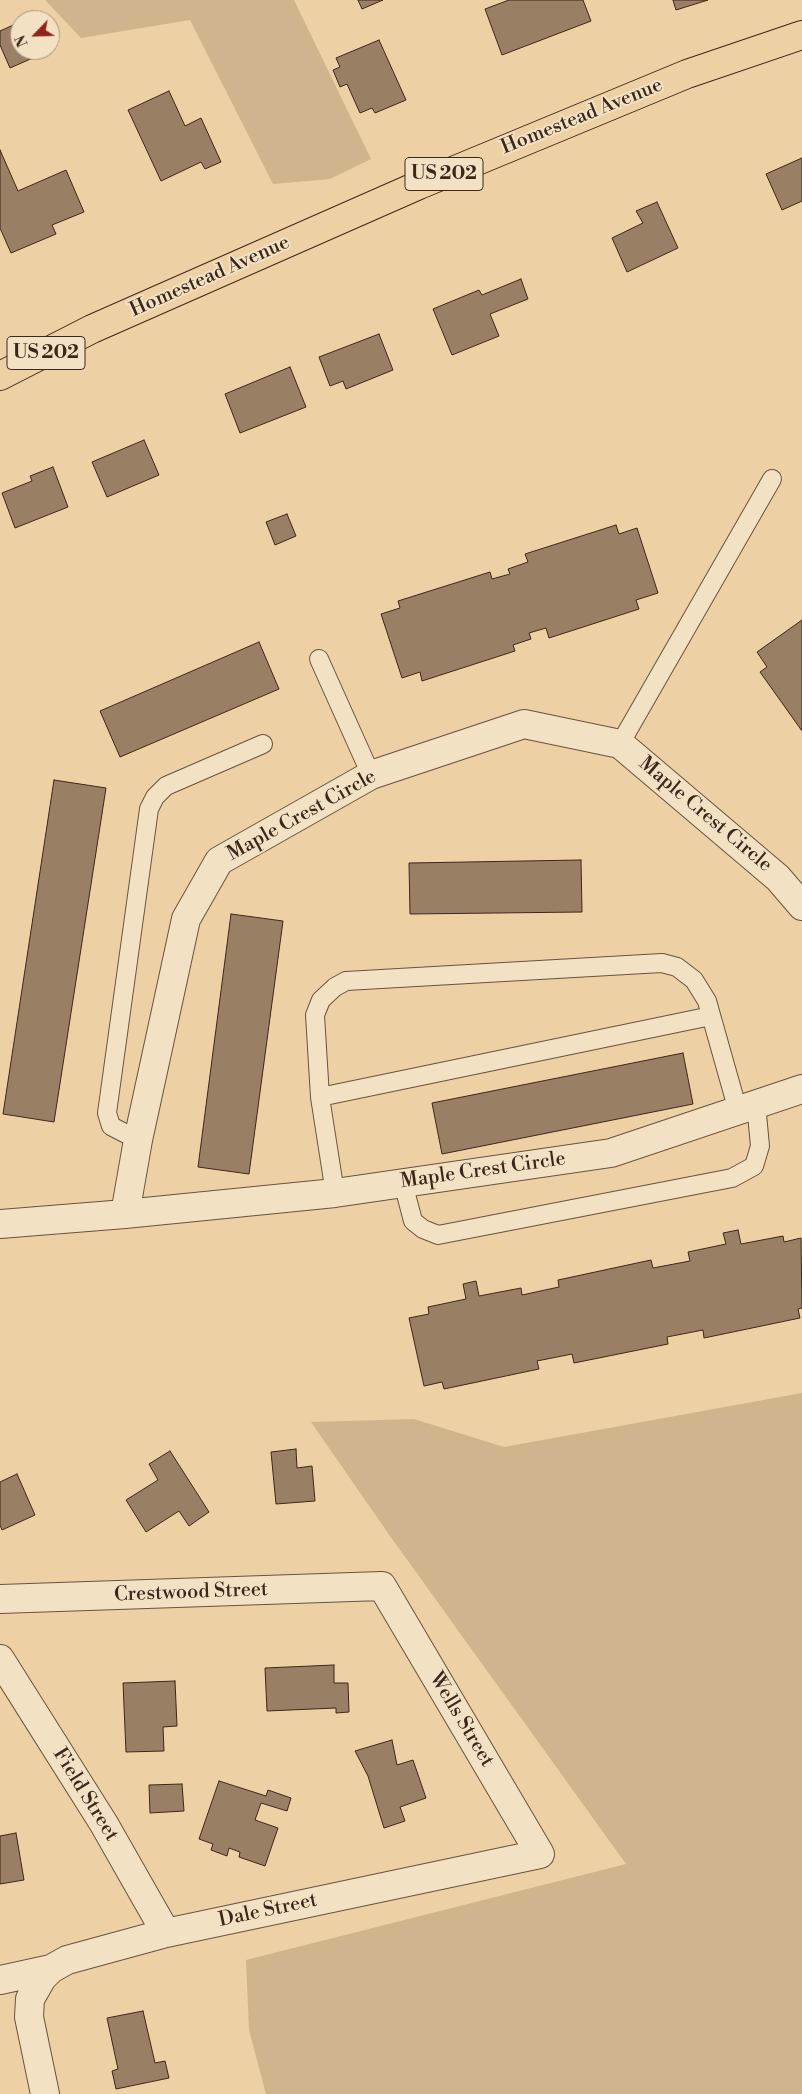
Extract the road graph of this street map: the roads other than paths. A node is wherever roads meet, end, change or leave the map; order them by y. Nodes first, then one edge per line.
1 (802, 35) edge
2 (92, 329) junction
3 (0, 356) edge
4 (0, 376) edge
5 (772, 479) dead end
6 (319, 659) dead end
7 (262, 744) dead end
8 (620, 744) junction
9 (371, 776) junction
10 (802, 906) edge
11 (711, 1016) junction
12 (802, 1090) edge
13 (320, 1097) junction
14 (747, 1108) junction
15 (138, 1140) junction
16 (403, 1183) junction
17 (335, 1193) junction
18 (0, 1207) edge
19 (125, 1214) junction
20 (0, 1224) edge
21 (382, 1586) joint
22 (0, 1599) edge
23 (0, 1659) edge
24 (540, 1854) joint
25 (166, 1933) junction
26 (51, 1968) junction
27 (0, 1980) edge
28 (45, 2094) edge

1 - 2 main road, Homestead Avenue / US 202
2 - 3 main road, Homestead Avenue / US 202
2 - 4 main road, Homestead Avenue / US 202
5 - 8 lane
6 - 9 lane
7 - 15 lane
8 - 9 street, Maple Crest Circle
8 - 10 street, Maple Crest Circle
9 - 15 street, Maple Crest Circle
11 - 13 lane
11 - 13 lane
11 - 14 lane
12 - 14 street, Maple Crest Circle
13 - 17 lane
14 - 16 street, Maple Crest Circle
14 - 16 lane
15 - 19 street, Maple Crest Circle
16 - 17 street, Maple Crest Circle
17 - 19 street, Maple Crest Circle
18 - 19 street, Maple Crest Circle
19 - 20 street, Maple Crest Circle
21 - 22 street, Crestwood Street
21 - 24 street, Wells Street
23 - 25 street, Field Street
24 - 25 street, Dale Street
25 - 26 street, Dale Street
26 - 27 street, Dale Street
26 - 28 street

